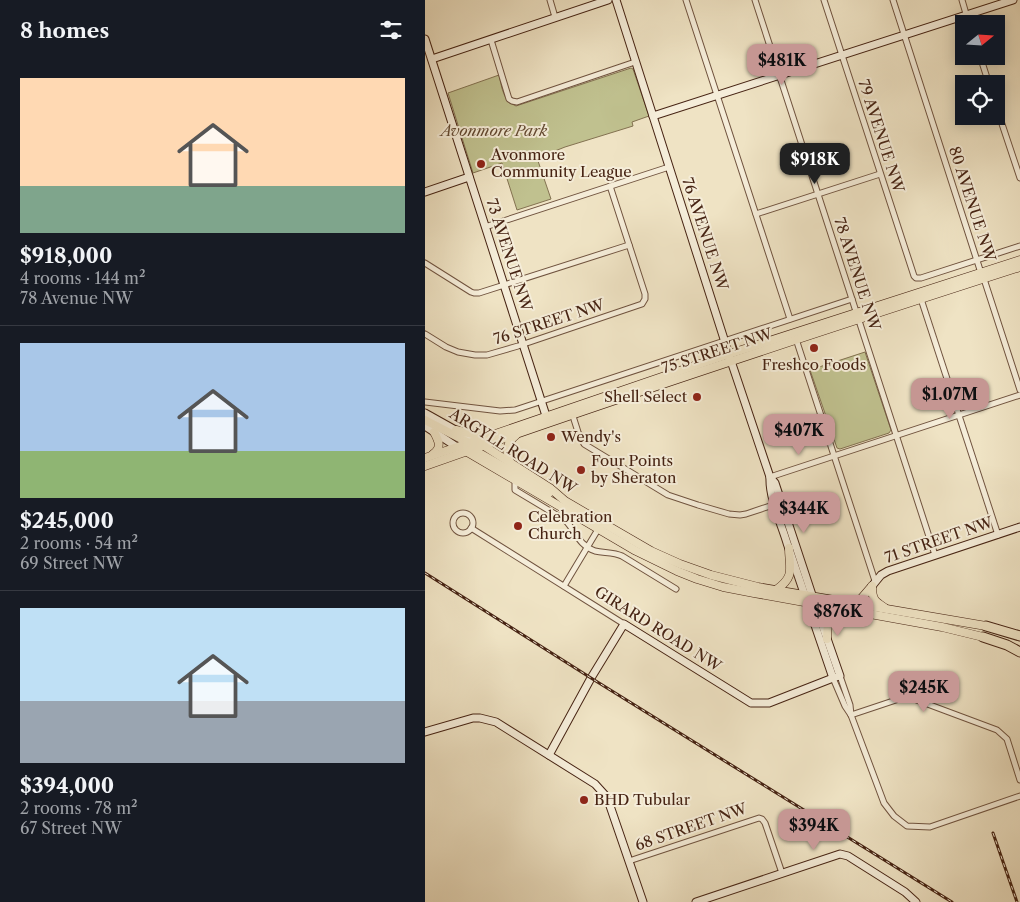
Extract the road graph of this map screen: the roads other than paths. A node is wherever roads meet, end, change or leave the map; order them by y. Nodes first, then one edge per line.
1 (550, 0) edge
2 (608, 0) edge
3 (615, 0) edge
4 (686, 0) edge
5 (755, 0) edge
6 (824, 0) edge
7 (893, 0) edge
8 (962, 0) edge
9 (1013, 0) edge
10 (967, 15) joint
11 (555, 17) junction
12 (955, 19) edge
13 (905, 35) junction
14 (425, 39) edge
15 (491, 40) junction
16 (842, 55) junction
17 (428, 60) edge
18 (635, 62) junction
19 (780, 76) junction
20 (717, 96) junction
21 (653, 116) junction
22 (1002, 125) edge
23 (669, 167) junction
24 (881, 174) junction
25 (469, 178) junction
26 (1020, 178) edge
27 (610, 186) junction
28 (425, 192) edge
29 (818, 194) junction
30 (756, 214) junction
31 (485, 226) junction
32 (629, 244) junction
33 (1020, 246) edge
34 (977, 259) junction
35 (1020, 260) edge
36 (425, 263) edge
37 (1020, 267) edge
38 (983, 276) junction
39 (505, 286) junction
40 (853, 299) junction
41 (921, 299) junction
42 (858, 316) junction
43 (790, 319) junction
44 (425, 334) edge
45 (725, 340) junction
46 (796, 340) junction
47 (523, 344) junction
48 (730, 358) junction
49 (1020, 390) edge
50 (1020, 395) edge
51 (541, 401) junction
52 (425, 402) edge
53 (571, 412) junction
54 (425, 413) edge
55 (959, 415) junction
56 (425, 420) edge
57 (547, 420) junction
58 (425, 426) edge
59 (456, 430) junction
60 (434, 432) junction
61 (521, 432) junction
62 (497, 433) junction
63 (897, 435) junction
64 (483, 445) junction
65 (457, 446) junction
66 (471, 446) junction
67 (835, 456) junction
68 (429, 457) edge
69 (511, 464) junction
70 (425, 466) edge
71 (769, 477) junction
72 (515, 480) junction
73 (565, 501) junction
74 (778, 503) junction
75 (600, 526) junction
76 (471, 528) dead end
77 (1020, 528) edge
78 (998, 535) junction
79 (587, 547) junction
80 (789, 548) junction
81 (935, 555) junction
82 (874, 584) junction
83 (564, 586) junction
84 (676, 589) dead end
85 (776, 590) junction
86 (804, 595) junction
87 (811, 601) junction
88 (850, 603) junction
89 (841, 609) junction
90 (887, 609) junction
91 (625, 624) junction
92 (986, 626) joint
93 (1020, 636) edge
94 (983, 637) joint
95 (827, 639) junction
96 (1020, 652) edge
97 (837, 677) junction
98 (851, 715) junction
99 (425, 732) edge
100 (549, 755) junction
101 (1020, 780) edge
102 (1020, 796) edge
103 (629, 861) junction
104 (782, 873) junction
105 (643, 902) edge
106 (696, 902) edge
107 (916, 902) edge

1 - 11 street
2 - 11 street
3 - 18 street, 76 AVENUE NW
4 - 20 street
5 - 19 street, 78 AVENUE NW
6 - 16 street, 79 AVENUE NW
7 - 13 street, 80 AVENUE NW
8 - 10 street
9 - 10 street
11 - 15 street
12 - 13 street
13 - 16 street
13 - 34 street, 80 AVENUE NW
14 - 17 street, 73 AVENUE NW
15 - 17 street
15 - 18 street
16 - 19 street
16 - 24 street, 79 AVENUE NW
17 - 25 street, 73 AVENUE NW
18 - 21 street, 76 AVENUE NW
19 - 20 street
19 - 29 street, 78 AVENUE NW
20 - 21 street
20 - 30 street
21 - 23 street, 76 AVENUE NW
22 - 26 street
23 - 27 street
23 - 45 street, 76 AVENUE NW
24 - 29 street
24 - 34 street, 79 AVENUE NW
25 - 28 street
25 - 31 street, 73 AVENUE NW
27 - 31 street
27 - 32 street
29 - 30 street
29 - 40 street, 78 AVENUE NW
30 - 43 street
31 - 39 street, 73 AVENUE NW
32 - 39 street
32 - 47 street, 76 STREET NW
33 - 34 street
34 - 38 street, 80 AVENUE NW
35 - 38 main road, 75 STREET NW
36 - 39 street
37 - 38 main road, 75 STREET NW
38 - 41 main road, 75 STREET NW
38 - 42 main road, 75 STREET NW
38 - 49 street, 80 AVENUE NW
39 - 47 street, 73 AVENUE NW
40 - 42 street, 78 AVENUE NW
40 - 43 street, 75 STREET NW
41 - 42 main road, 75 STREET NW
41 - 55 street
42 - 46 main road, 75 STREET NW
42 - 48 main road, 75 STREET NW
42 - 63 street, 78 AVENUE NW
43 - 45 street, 75 STREET NW
44 - 47 street, 76 STREET NW
45 - 48 street, 76 AVENUE NW
45 - 51 street, 75 STREET NW
46 - 48 main road, 75 STREET NW
46 - 67 street
47 - 51 street, 73 AVENUE NW
48 - 53 main road, 75 STREET NW
48 - 71 street, 76 AVENUE NW
50 - 55 street
51 - 52 street, 75 STREET NW
51 - 57 street, 73 AVENUE NW
53 - 57 main road, 75 STREET NW
53 - 74 street
54 - 59 street, ARGYLL ROAD NW
55 - 63 street
55 - 78 street
56 - 66 main road
57 - 61 main road, 75 STREET NW
57 - 62 main road, 75 STREET NW
58 - 60 street, ARGYLL ROAD NW
59 - 62 main road
59 - 66 street, ARGYLL ROAD NW
60 - 65 street, ARGYLL ROAD NW
60 - 68 main road
61 - 64 main road, 75 STREET NW
61 - 69 main road
62 - 66 main road, 75 STREET NW
63 - 67 street
63 - 81 street, 78 AVENUE NW
64 - 66 main road, ARGYLL ROAD NW
64 - 69 main road, ARGYLL ROAD NW
65 - 66 main road, 75 STREET NW
65 - 68 main road, 75 STREET NW
66 - 70 main road, 75 STREET NW
66 - 72 main road, ARGYLL ROAD NW
66 - 73 main road
67 - 71 street
67 - 82 street
69 - 73 main road, ARGYLL ROAD NW
71 - 74 street, 76 AVENUE NW
72 - 75 main road, ARGYLL ROAD NW
72 - 79 street, ARGYLL ROAD NW
73 - 75 main road, ARGYLL ROAD NW
74 - 80 street, 76 AVENUE NW
74 - 87 street, 76 AVENUE NW
75 - 79 street
75 - 85 main road, ARGYLL ROAD NW
75 - 87 main road, ARGYLL ROAD NW
76 - 83 street, GIRARD ROAD NW
77 - 78 street, 71 STREET NW
78 - 81 street, 71 STREET NW
79 - 83 street
79 - 84 street
80 - 85 main road
80 - 86 street, 76 AVENUE NW
81 - 82 street, 71 STREET NW
82 - 88 main road
82 - 90 main road
83 - 91 street, GIRARD ROAD NW
85 - 86 main road, ARGYLL ROAD NW
86 - 87 main road, ARGYLL ROAD NW
87 - 88 main road, ARGYLL ROAD NW
87 - 89 main road, ARGYLL ROAD NW
87 - 95 street, 76 AVENUE NW
87 - 97 street, 76 AVENUE NW
88 - 90 main road, ARGYLL ROAD NW
89 - 94 main road, ARGYLL ROAD NW
89 - 95 main road
90 - 92 main road, ARGYLL ROAD NW
91 - 97 street, GIRARD ROAD NW
91 - 100 street
92 - 93 highway
94 - 96 highway
95 - 97 street, 76 AVENUE NW
97 - 98 street, 76 AVENUE NW
98 - 101 street
98 - 102 street, 76 AVENUE NW
99 - 100 street
100 - 103 street
103 - 104 street, 68 STREET NW
103 - 105 street
104 - 106 street
104 - 107 street

